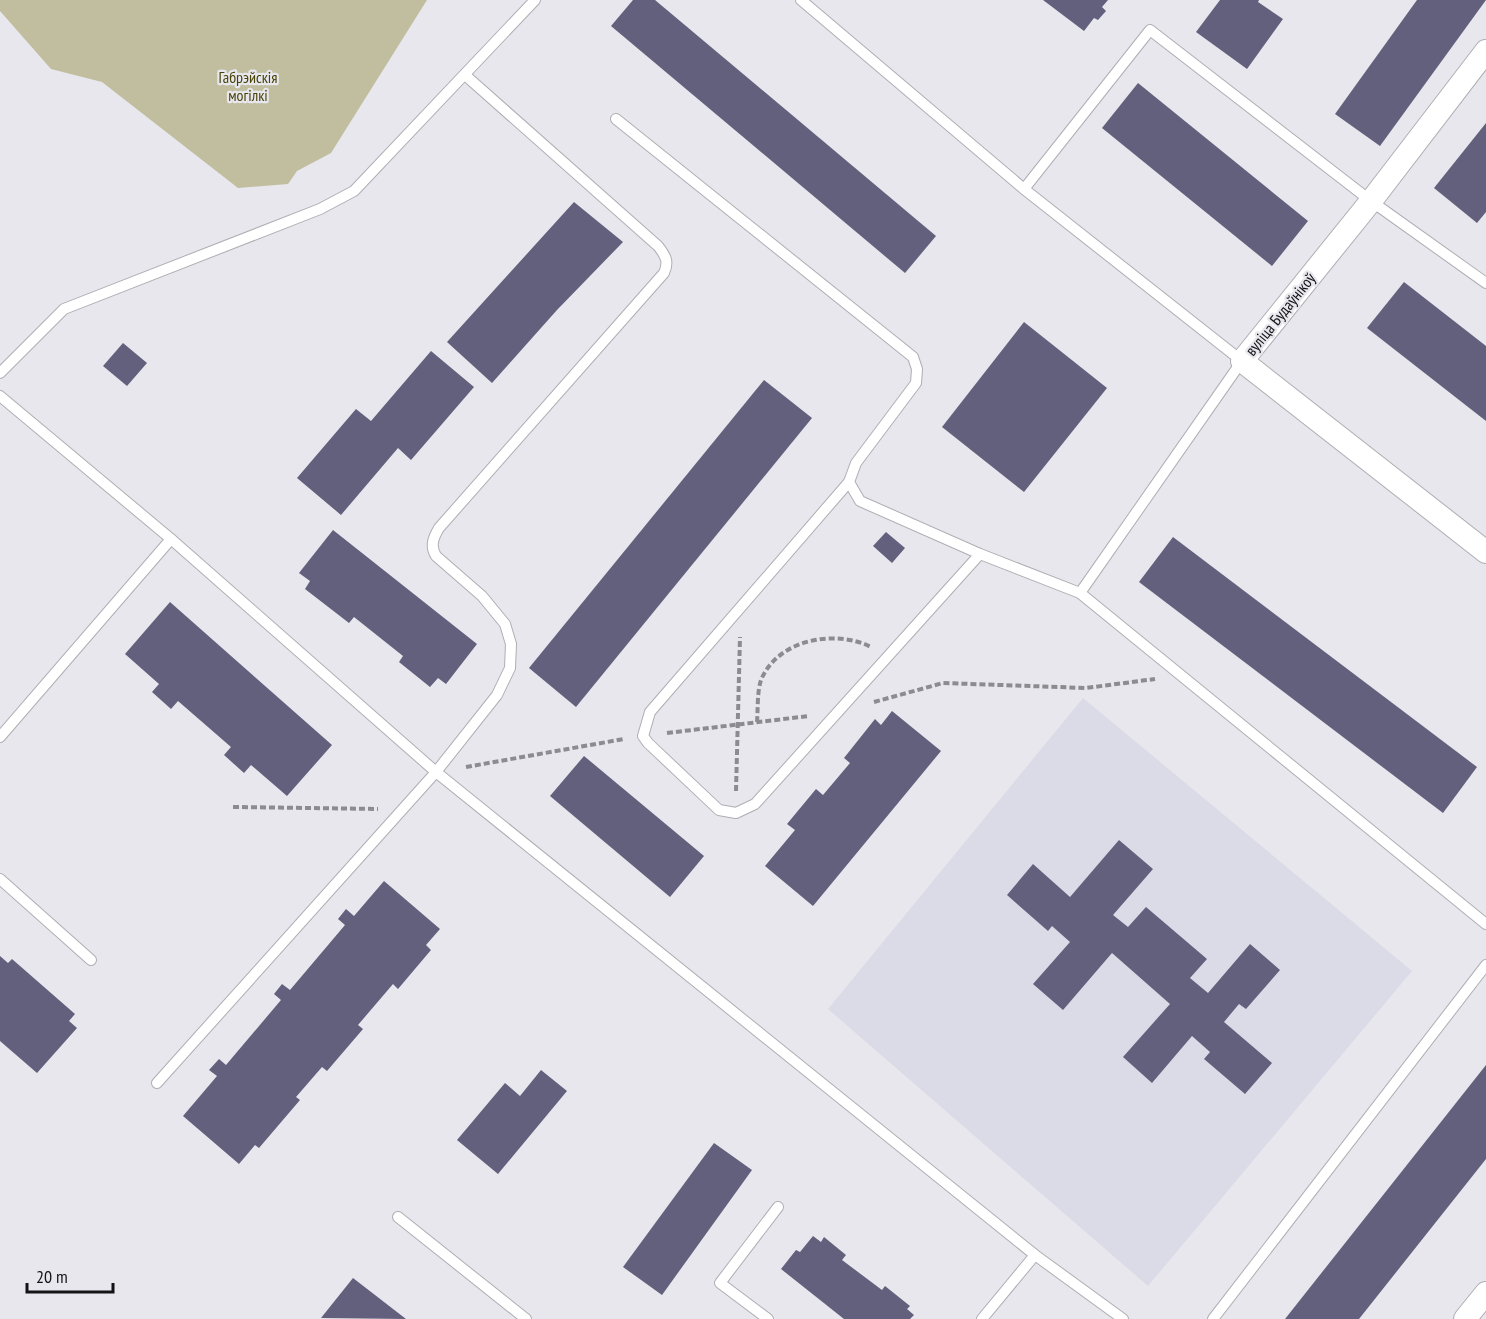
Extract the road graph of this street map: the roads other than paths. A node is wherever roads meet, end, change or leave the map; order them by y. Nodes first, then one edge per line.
1 (535, 0) edge
2 (801, 0) edge
3 (1486, 51) edge
4 (465, 75) junction
5 (616, 118) dead end
6 (1024, 189) junction
7 (1371, 201) junction
8 (1486, 283) edge
9 (1242, 361) junction
10 (0, 373) edge
11 (0, 396) edge
12 (849, 482) junction
13 (171, 539) junction
14 (1486, 552) edge
15 (980, 554) junction
16 (1080, 593) junction
17 (0, 737) edge
18 (436, 772) junction
19 (0, 879) edge
20 (1486, 924) edge
21 (91, 960) dead end
22 (1486, 965) edge
23 (157, 1083) dead end
24 (778, 1208) dead end
25 (398, 1217) dead end
26 (1035, 1255) junction
27 (1486, 1293) edge
28 (526, 1319) edge
29 (768, 1319) edge
30 (982, 1319) edge
31 (1123, 1319) edge
32 (1213, 1319) edge
33 (1465, 1319) edge

1 - 4 lane
2 - 6 lane
3 - 7 street, вуліца Будаўнікоў
4 - 10 lane
4 - 18 lane
5 - 12 lane
6 - 7 lane
6 - 9 lane
7 - 8 lane
7 - 9 street, вуліца Будаўнікоў
9 - 14 street, вуліца Будаўнікоў
9 - 16 lane
11 - 13 lane
12 - 15 lane
12 - 15 lane
13 - 17 lane
13 - 18 lane
15 - 16 lane
16 - 20 lane
18 - 23 lane
18 - 26 lane
19 - 21 lane
22 - 32 lane
24 - 29 lane
25 - 28 lane
26 - 30 lane
26 - 31 lane
27 - 33 street

